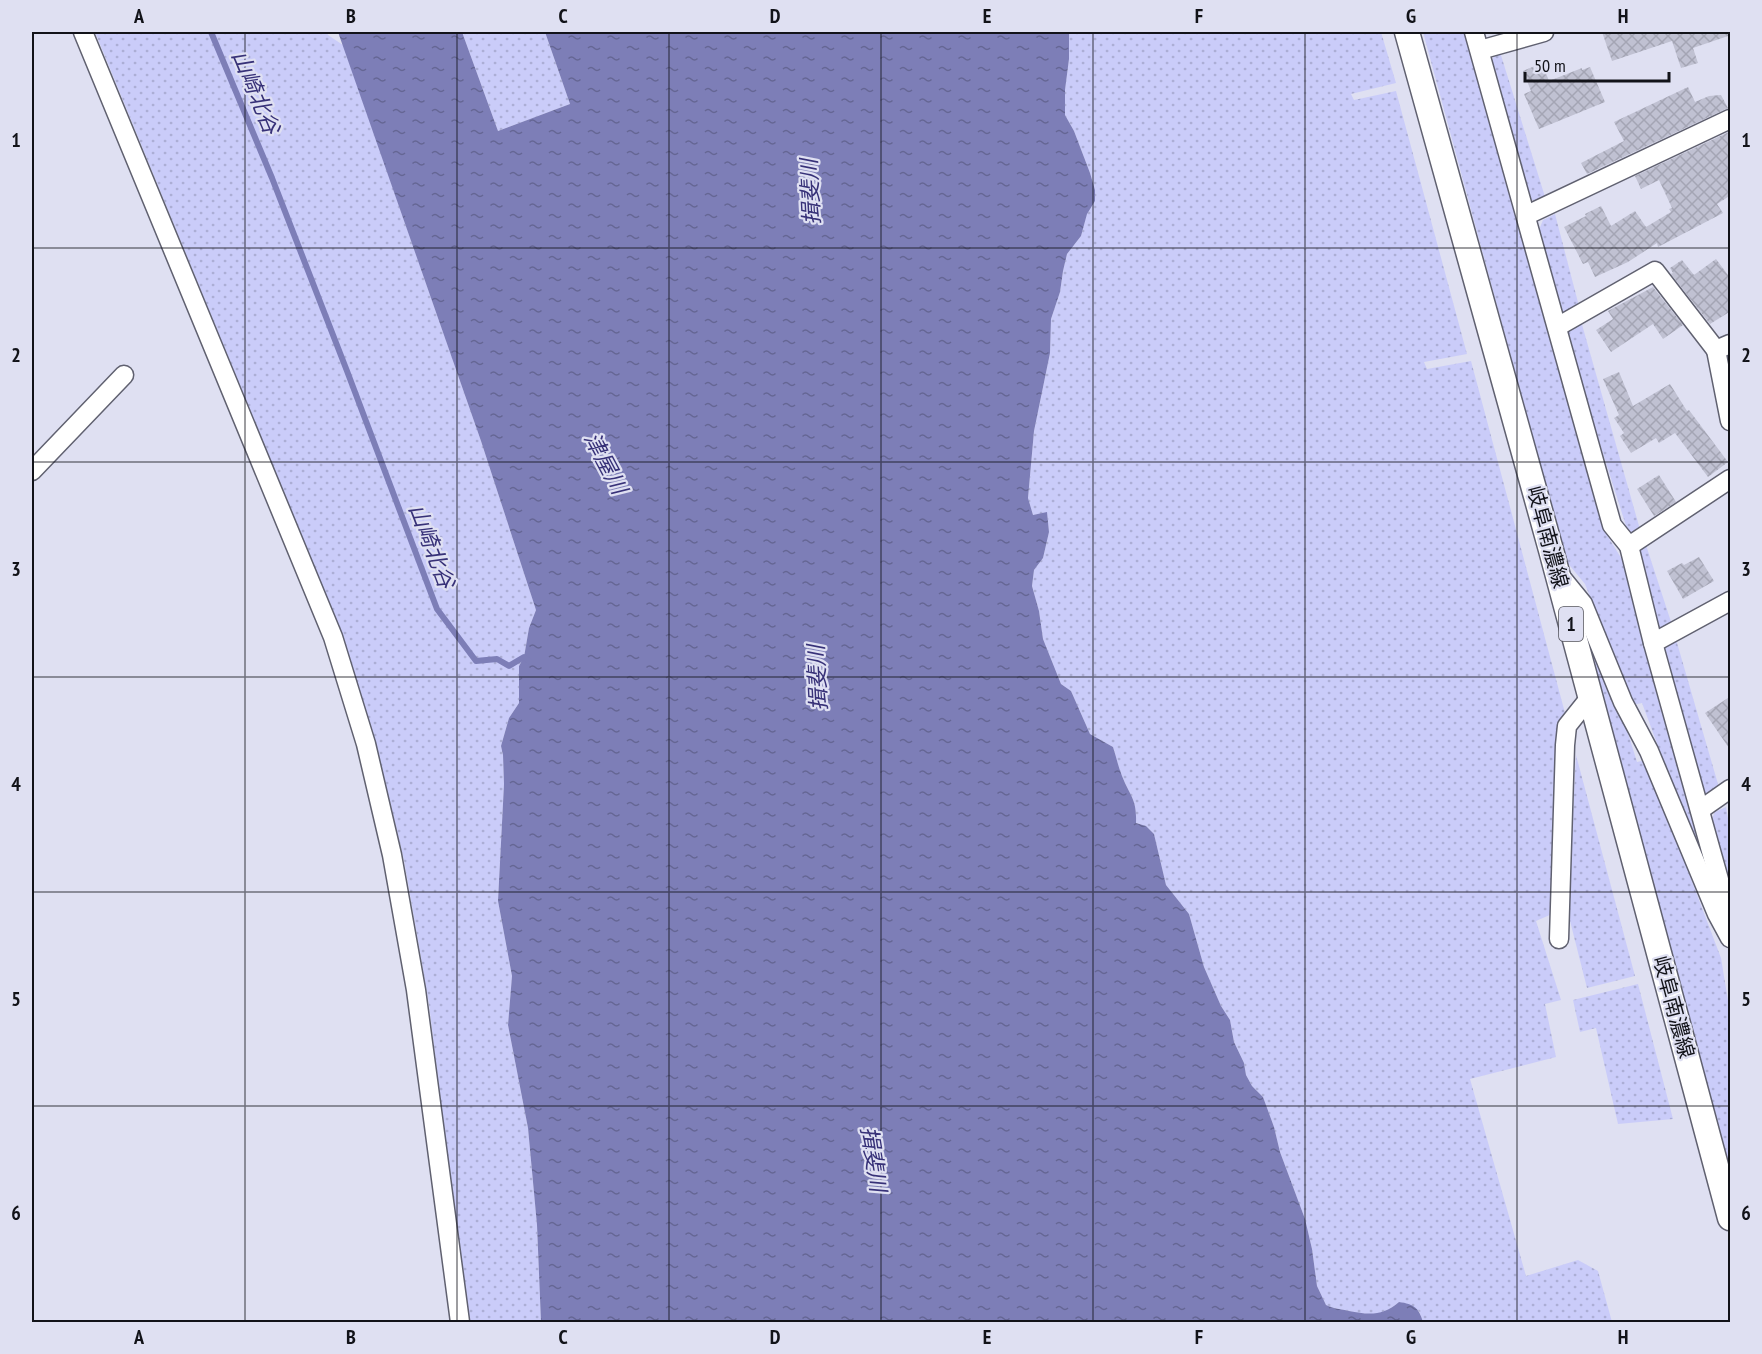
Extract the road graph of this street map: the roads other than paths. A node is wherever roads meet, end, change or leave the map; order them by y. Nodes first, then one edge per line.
1 (83, 32) edge
2 (1407, 32) edge
3 (1474, 32) edge
4 (1544, 32) edge
5 (1480, 50) junction
6 (1731, 119) edge
7 (1527, 215) junction
8 (1557, 327) junction
9 (1724, 347) edge
10 (124, 375) dead end
11 (1731, 422) edge
12 (32, 471) edge
13 (1731, 479) edge
14 (1629, 546) junction
15 (1557, 572) junction
16 (1731, 601) edge
17 (1653, 643) junction
18 (1591, 696) junction
19 (1731, 789) edge
20 (1700, 810) junction
21 (1731, 919) edge
22 (1731, 938) edge
23 (1559, 939) dead end
24 (1731, 1218) edge
25 (460, 1323) edge

1 - 25 street
2 - 15 main road, 岐阜南濃線 / 1
3 - 5 street
4 - 5 street
5 - 7 street
6 - 7 street
7 - 8 street
8 - 9 street
8 - 14 street
9 - 11 street
10 - 12 street
13 - 14 street
14 - 17 street
15 - 18 main road, 岐阜南濃線 / 1
15 - 22 street
16 - 17 street
17 - 20 street
18 - 23 street
18 - 24 main road, 岐阜南濃線 / 1
19 - 20 street
20 - 21 street

